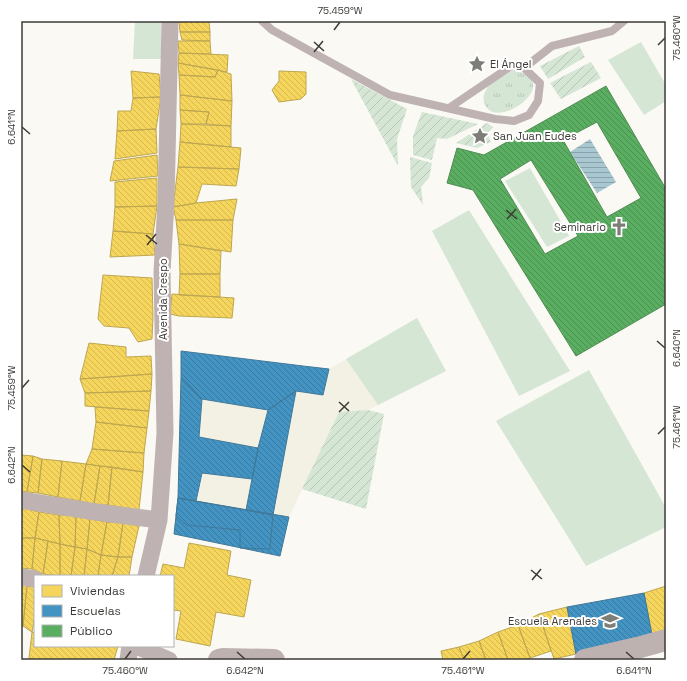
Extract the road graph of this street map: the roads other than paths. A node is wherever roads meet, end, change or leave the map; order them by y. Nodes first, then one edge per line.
1 (170, 21) edge
2 (262, 21) edge
3 (624, 21) edge
4 (524, 68) junction
5 (449, 108) junction
6 (21, 500) edge
7 (159, 520) junction
8 (146, 575) edge
9 (21, 577) edge
10 (34, 579) edge
11 (666, 640) edge
12 (130, 647) edge
13 (138, 647) edge
14 (128, 660) edge
15 (169, 660) edge
16 (219, 660) edge
17 (274, 660) edge
18 (585, 660) edge

1 - 7 street, Avenida Crespo
2 - 5 lane
3 - 4 lane
4 - 5 lane
4 - 5 lane
6 - 7 street
7 - 8 street, Avenida Crespo
9 - 10 street
11 - 18 main road
12 - 14 street
13 - 15 street
16 - 17 main road

